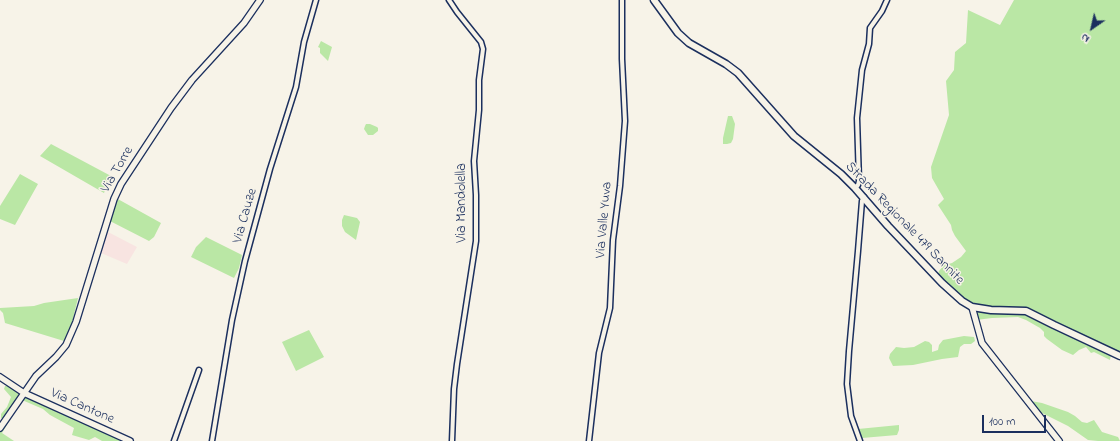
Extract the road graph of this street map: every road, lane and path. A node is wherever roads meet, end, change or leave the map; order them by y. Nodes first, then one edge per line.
1 (260, 0) edge
2 (316, 0) edge
3 (449, 0) edge
4 (622, 0) edge
5 (654, 0) edge
6 (887, 0) edge
7 (855, 188) junction
8 (864, 197) junction
9 (972, 307) junction
10 (1120, 356) edge
11 (199, 370) dead end
12 (0, 377) edge
13 (24, 393) junction
14 (0, 428) edge
15 (130, 441) edge
16 (174, 441) edge
17 (212, 441) edge
18 (452, 441) edge
19 (589, 441) edge
20 (860, 441) edge
21 (1059, 441) edge

1 - 13 main road, Via Torre
2 - 17 street, Via Cauze
3 - 18 street, Via Mandolella
4 - 19 street, Via Valle Yuva
5 - 7 main road, Strada Regionale 479 Sannite
6 - 7 street
7 - 8 main road, Strada Regionale 479 Sannite
8 - 9 main road, Strada Regionale 479 Sannite
8 - 20 street
9 - 10 main road, Strada Regionale 479 Sannite
9 - 21 main road
11 - 16 street
12 - 13 main road, Via Cantone
13 - 14 main road, Via Torre
13 - 15 main road, Via Cantone

